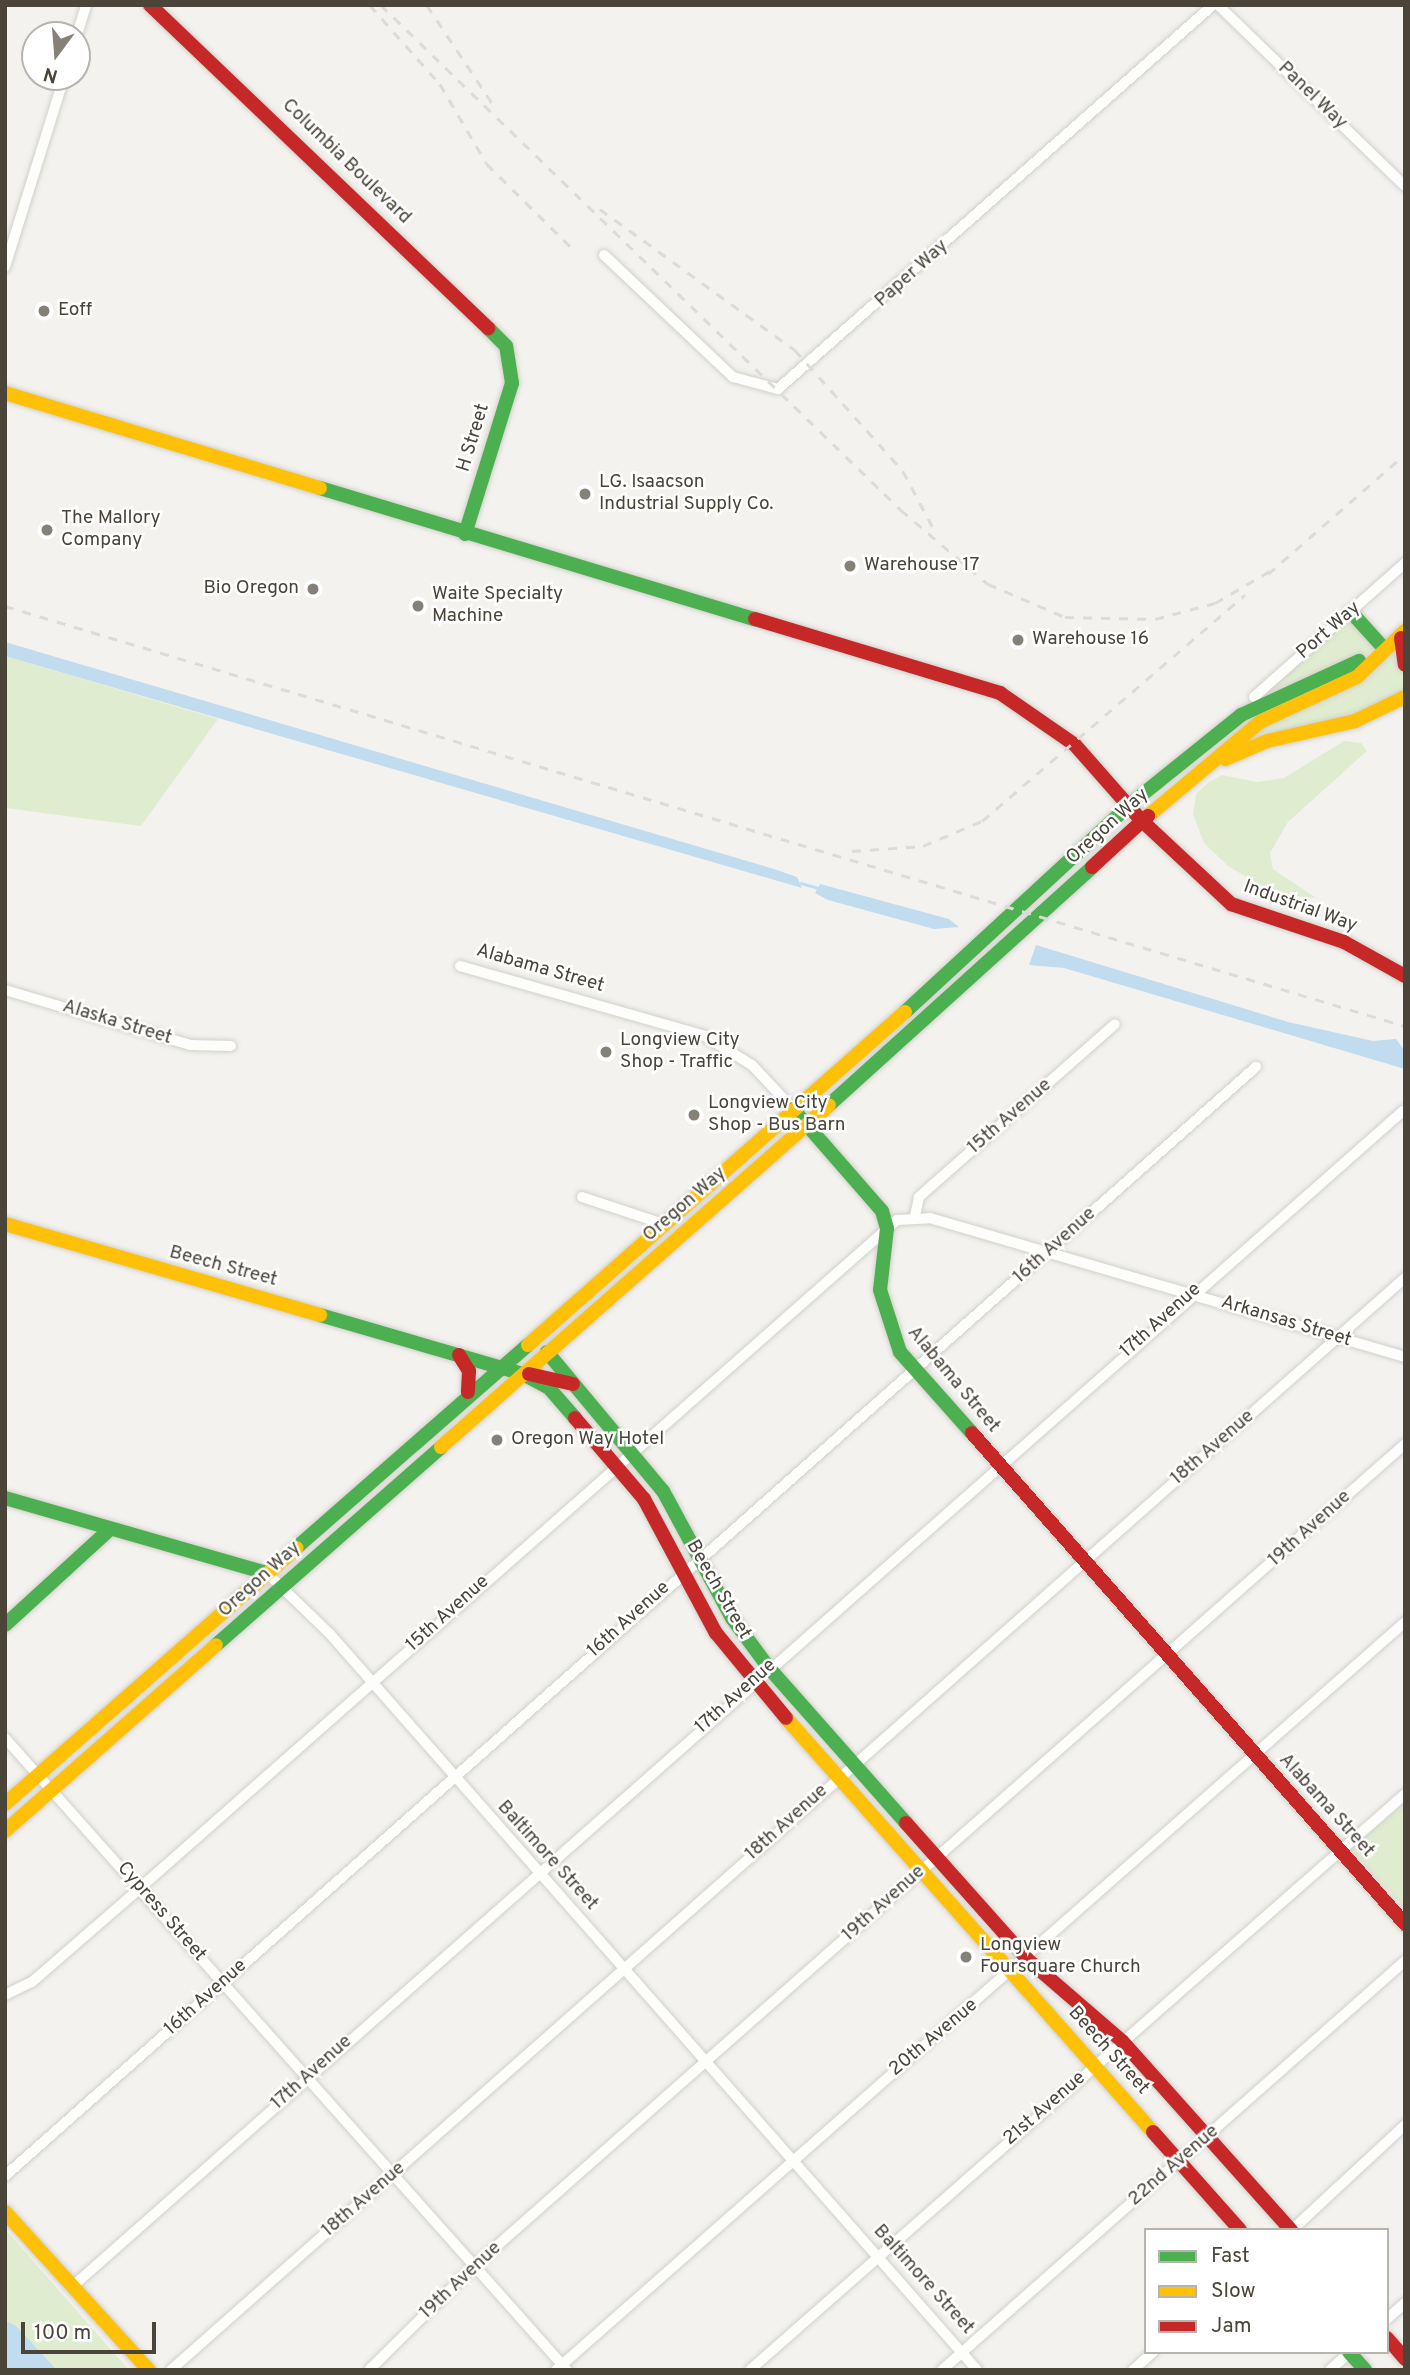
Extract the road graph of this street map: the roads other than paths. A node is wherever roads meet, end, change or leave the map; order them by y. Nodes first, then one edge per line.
1 (150, 5) edge
2 (1213, 5) edge
3 (1218, 5) edge
4 (60, 91) edge
5 (1405, 186) edge
6 (604, 255) dead end
7 (5, 267) edge
8 (509, 354) joint
9 (5, 393) edge
10 (465, 534) junction
11 (1405, 564) edge
12 (1351, 612) junction
13 (1404, 632) edge
14 (1380, 645) junction
15 (1405, 665) edge
16 (1254, 697) dead end
17 (1405, 697) edge
18 (1201, 770) junction
19 (1128, 806) junction
20 (1142, 821) junction
21 (460, 966) dead end
22 (1405, 976) edge
23 (5, 990) edge
24 (1115, 1024) dead end
25 (231, 1046) dead end
26 (1256, 1068) dead end
27 (793, 1109) junction
28 (1403, 1111) dead end
29 (806, 1125) junction
30 (582, 1197) dead end
31 (915, 1216) junction
32 (5, 1224) edge
33 (663, 1224) junction
34 (887, 1228) junction
35 (1048, 1252) junction
36 (1405, 1278) edge
37 (1192, 1294) junction
38 (1338, 1337) junction
39 (547, 1352) junction
40 (459, 1355) junction
41 (1405, 1357) edge
42 (496, 1366) junction
43 (917, 1370) junction
44 (523, 1374) junction
45 (577, 1386) junction
46 (468, 1392) junction
47 (465, 1424) junction
48 (1405, 1444) edge
49 (631, 1450) junction
50 (615, 1465) junction
51 (1000, 1465) junction
52 (5, 1498) edge
53 (110, 1530) junction
54 (699, 1558) junction
55 (1084, 1561) junction
56 (267, 1573) junction
57 (682, 1573) junction
58 (283, 1585) junction
59 (1405, 1622) edge
60 (5, 1625) edge
61 (1168, 1657) junction
62 (769, 1668) junction
63 (754, 1681) junction
64 (372, 1682) junction
65 (5, 1738) edge
66 (1251, 1753) junction
67 (854, 1763) junction
68 (37, 1775) junction
69 (838, 1777) junction
70 (451, 1778) junction
71 (53, 1790) junction
72 (1405, 1794) edge
73 (5, 1804) edge
74 (5, 1831) edge
75 (1341, 1852) junction
76 (938, 1856) junction
77 (921, 1870) junction
78 (538, 1873) junction
79 (140, 1888) junction
80 (1405, 1924) edge
81 (1027, 1959) junction
82 (1405, 1961) edge
83 (623, 1971) junction
84 (1012, 1972) junction
85 (223, 1983) junction
86 (5, 1995) edge
87 (1122, 2040) junction
88 (705, 2064) junction
89 (1095, 2065) junction
90 (307, 2078) junction
91 (1405, 2125) edge
92 (1209, 2137) junction
93 (789, 2161) junction
94 (1180, 2161) junction
95 (393, 2175) junction
96 (5, 2176) edge
97 (5, 2212) edge
98 (1238, 2228) edge
99 (1290, 2228) edge
100 (1294, 2228) edge
101 (876, 2257) junction
102 (473, 2267) junction
103 (73, 2286) junction
104 (1405, 2303) edge
105 (1389, 2317) edge
106 (1389, 2340) edge
107 (962, 2352) junction
108 (1151, 2354) edge
109 (1347, 2354) edge
110 (1351, 2354) edge
111 (1405, 2359) edge
112 (562, 2368) edge
113 (149, 2370) edge
114 (172, 2370) edge
115 (369, 2370) edge
116 (750, 2370) edge
117 (942, 2370) edge
118 (977, 2370) edge
119 (1133, 2370) edge
120 (1330, 2370) edge
121 (1365, 2370) edge

1 - 8 main road, Columbia Boulevard
2 - 6 street, Paper Way
3 - 5 street, Panel Way
4 - 7 street
8 - 10 main road, H Street
9 - 10 main road, Industrial Way
10 - 19 main road, Industrial Way
11 - 12 street, Port Way
12 - 14 main road
12 - 16 street, Port Way
13 - 14 main road, Oregon Way
13 - 15 main road
13 - 18 main road, Oregon Way
14 - 19 main road, Oregon Way
17 - 18 main road
18 - 20 main road, Oregon Way
19 - 20 main road, Industrial Way
19 - 27 main road, Oregon Way
20 - 22 main road, Industrial Way
20 - 29 main road, Oregon Way
21 - 27 street, Alabama Street
23 - 25 street, Alaska Street
24 - 31 street, 15th Avenue
26 - 35 street, 16th Avenue
27 - 29 main road, Alabama Street
27 - 33 main road, Oregon Way
28 - 37 street, 17th Avenue
29 - 34 main road, Alabama Street
29 - 39 main road, Oregon Way
30 - 33 street
31 - 34 street
31 - 35 street, Arkansas Street
32 - 40 main road, Beech Street
33 - 42 main road, Oregon Way
34 - 43 main road, Alabama Street
34 - 49 street, 15th Avenue
35 - 37 street, Arkansas Street
35 - 43 street, 16th Avenue
36 - 38 street, 18th Avenue
37 - 38 street, Arkansas Street
37 - 51 street, 17th Avenue
38 - 41 street, Arkansas Street
38 - 55 street, 18th Avenue
39 - 44 main road, Oregon Way
39 - 45 main road, Beech Street
40 - 42 main road, Beech Street
40 - 46 main road
42 - 44 main road, Beech Street
42 - 46 main road, Oregon Way
42 - 47 main road
43 - 51 main road, Alabama Street
43 - 54 street, 16th Avenue
44 - 45 main road
44 - 47 main road, Oregon Way
44 - 50 main road, Beech Street
45 - 49 main road, Beech Street
46 - 56 main road, Oregon Way
47 - 58 main road, Oregon Way
48 - 61 street, 19th Avenue
49 - 50 street, 15th Avenue
49 - 54 main road, Beech Street
50 - 57 main road, Beech Street
50 - 64 street, 15th Avenue
51 - 55 main road, Alabama Street
51 - 62 street, 17th Avenue
52 - 53 main road, Baltimore Street
53 - 56 main road, Baltimore Street
53 - 60 main road
54 - 57 street, 16th Avenue
54 - 62 main road, Beech Street
55 - 61 main road, Alabama Street
55 - 67 street, 18th Avenue
56 - 58 street, Baltimore Street
56 - 68 main road, Oregon Way
57 - 63 main road, Beech Street
57 - 70 street, 16th Avenue
58 - 64 street, Baltimore Street
58 - 71 main road, Oregon Way
59 - 66 street, 20th Avenue
61 - 66 main road, Alabama Street
61 - 76 street, 19th Avenue
62 - 63 street, 17th Avenue
62 - 67 main road, Beech Street
63 - 69 main road, Beech Street
63 - 78 street, 17th Avenue
64 - 70 street, Baltimore Street
64 - 79 street, 15th Avenue
65 - 68 street, Cypress Street
66 - 75 main road, Alabama Street
66 - 81 street, 20th Avenue
67 - 69 street, 18th Avenue
67 - 76 main road, Beech Street
68 - 71 street, Cypress Street
68 - 73 main road, Oregon Way
69 - 77 main road, Beech Street
69 - 83 street, 18th Avenue
70 - 78 street, Baltimore Street
70 - 85 street, 16th Avenue
71 - 74 main road, Oregon Way
71 - 79 street, Cypress Street
72 - 75 street, 21st Avenue
75 - 80 main road, Alabama Street
75 - 87 street, 21st Avenue
76 - 77 street, 19th Avenue
76 - 81 main road, Beech Street
77 - 84 main road, Beech Street
77 - 88 street, 19th Avenue
78 - 83 street, Baltimore Street
78 - 90 street, 17th Avenue
79 - 85 street, Cypress Street
79 - 86 street, 15th Avenue
81 - 84 street, 20th Avenue
81 - 87 main road, Beech Street
82 - 92 street, 22nd Avenue
83 - 88 street, Baltimore Street
83 - 95 street, 18th Avenue
84 - 89 main road, Beech Street
84 - 93 street, 20th Avenue
85 - 90 street, Cypress Street
85 - 96 street, 16th Avenue
87 - 89 street, 21st Avenue
87 - 92 main road, Beech Street
88 - 93 street, Baltimore Street
88 - 102 street, 19th Avenue
89 - 94 main road, Beech Street
89 - 101 street, 21st Avenue
90 - 95 street, Cypress Street
90 - 103 street, 17th Avenue
91 - 100 street
92 - 94 street, 22nd Avenue
92 - 99 main road, Beech Street
93 - 101 street, Baltimore Street
93 - 112 street, 20th Avenue
94 - 98 main road, Beech Street
94 - 107 street, 22nd Avenue
95 - 102 street, Cypress Street
95 - 114 street, 18th Avenue
97 - 103 main road
101 - 107 street, Baltimore Street
101 - 116 street, 21st Avenue
102 - 112 street, Cypress Street
102 - 115 street, 19th Avenue
103 - 113 main road
104 - 105 street
106 - 111 main road
107 - 117 street, 22nd Avenue
107 - 118 street, Baltimore Street
108 - 119 street
109 - 120 street
110 - 121 main road

